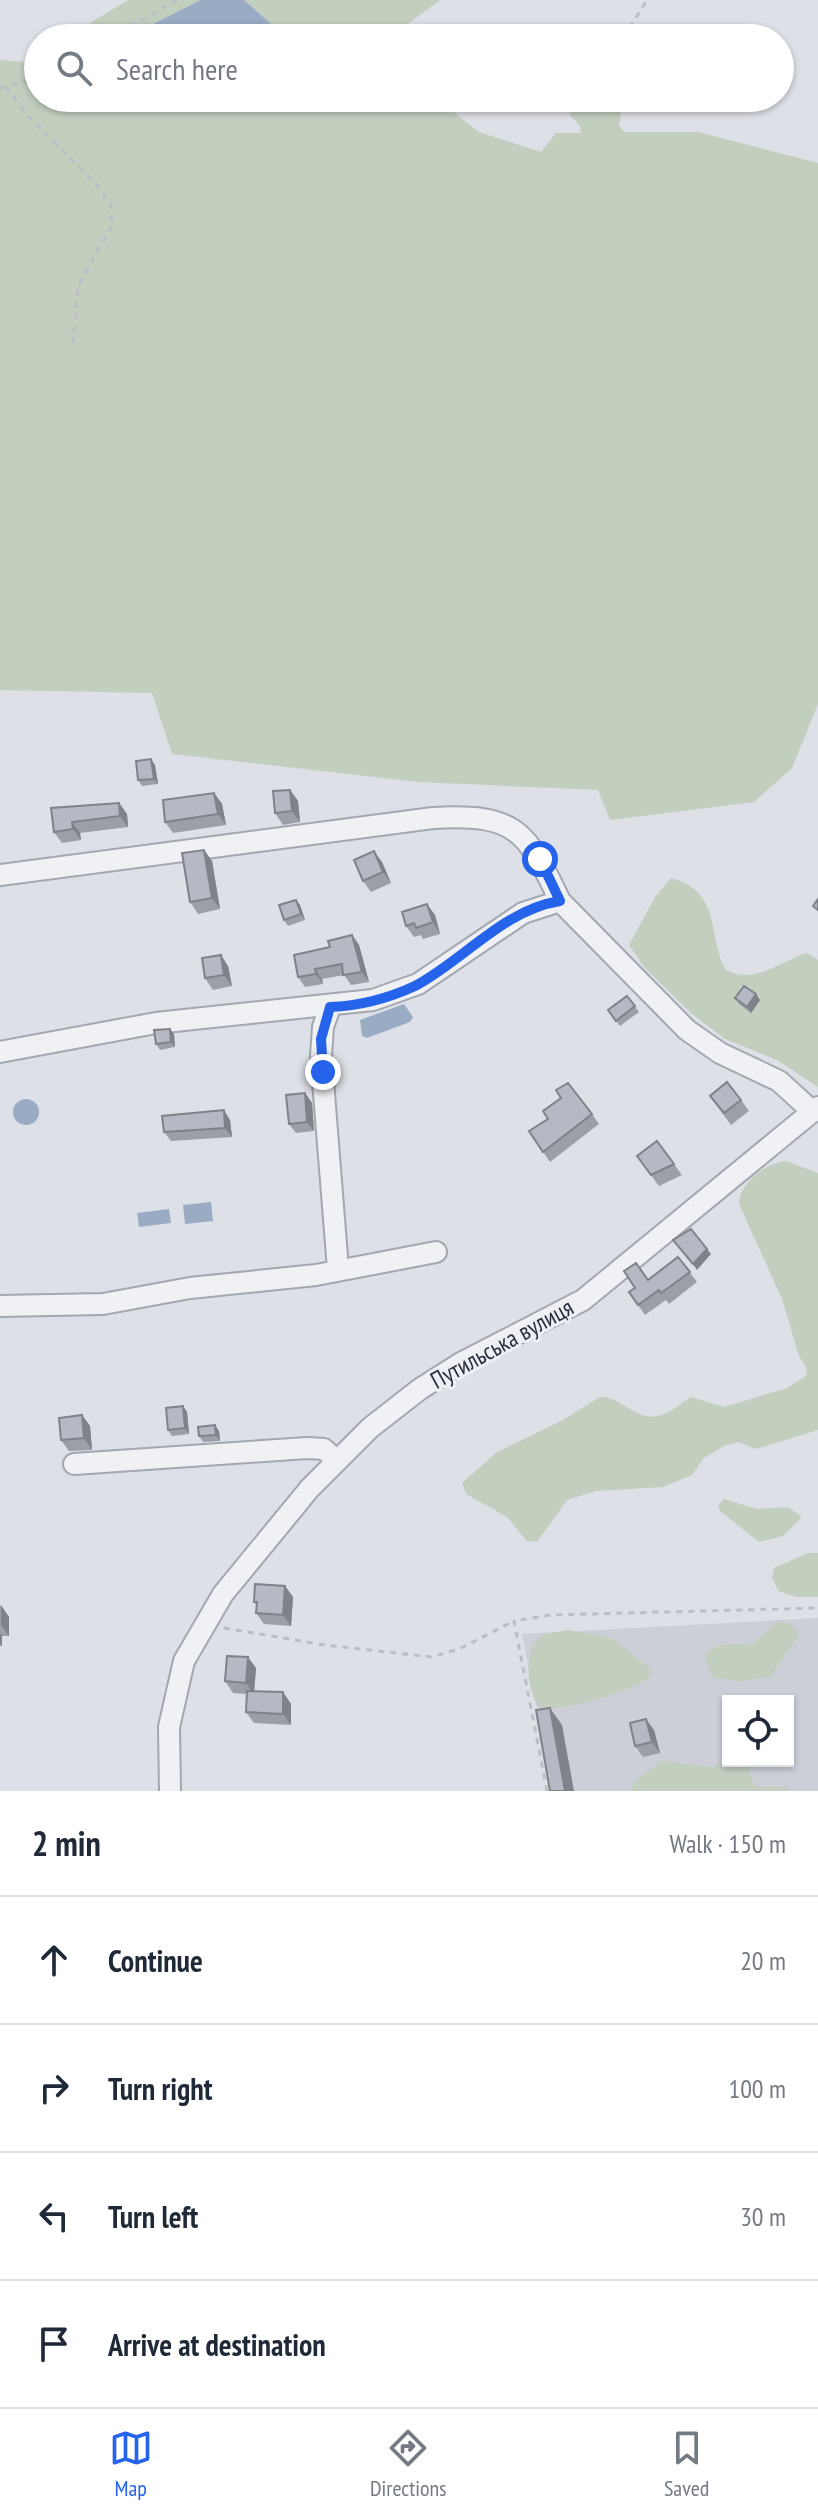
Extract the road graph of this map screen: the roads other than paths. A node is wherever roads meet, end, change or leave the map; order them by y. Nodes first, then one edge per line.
1 (0, 875) edge
2 (560, 901) junction
3 (330, 1007) junction
4 (0, 1052) edge
5 (816, 1109) edge
6 (436, 1252) dead end
7 (338, 1269) junction
8 (0, 1306) edge
9 (336, 1460) junction
10 (74, 1464) dead end
11 (170, 1791) edge

1 - 2 street
2 - 3 street
2 - 5 street
3 - 4 street
3 - 7 street
5 - 9 street, Путильська вулиця
6 - 7 street
7 - 8 street
9 - 10 street
9 - 11 street, Путильська вулиця

